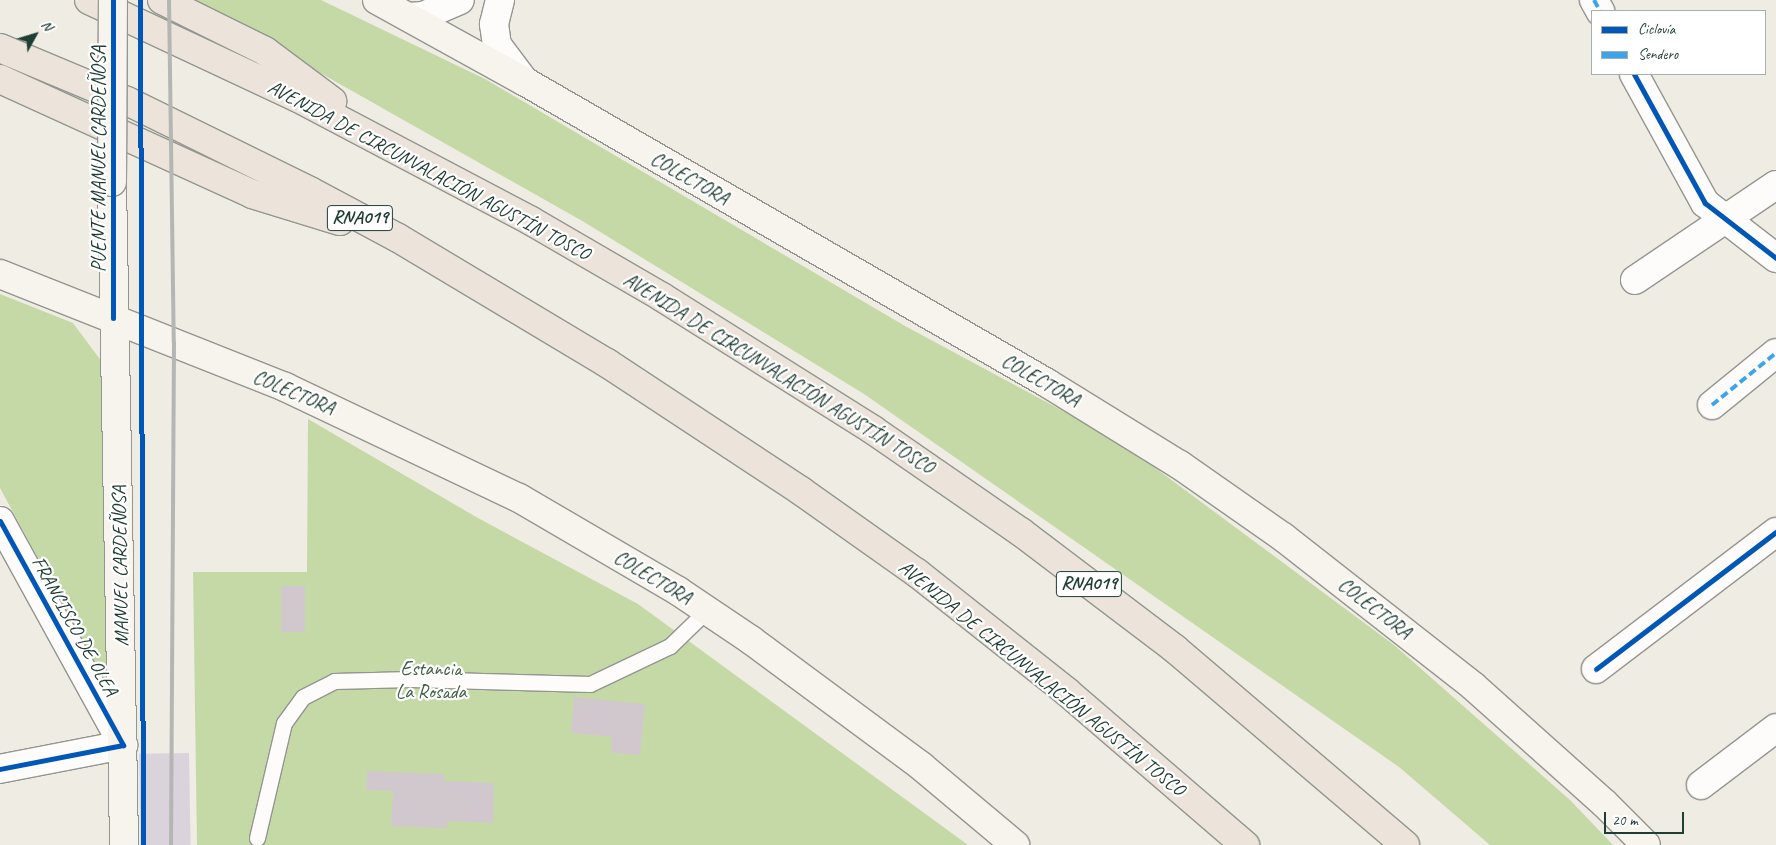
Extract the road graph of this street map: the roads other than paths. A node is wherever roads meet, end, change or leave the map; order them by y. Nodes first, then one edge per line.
1 (88, 0) edge
2 (113, 0) edge
3 (162, 0) edge
4 (377, 0) edge
5 (460, 0) edge
6 (500, 0) edge
7 (410, 17) junction
8 (0, 48) edge
9 (1635, 75) edge
10 (0, 79) edge
11 (524, 81) junction
12 (399, 151) junction
13 (1776, 185) edge
14 (1724, 220) junction
15 (398, 238) junction
16 (1776, 258) edge
17 (0, 274) edge
18 (1634, 280) dead end
19 (114, 318) junction
20 (1776, 353) edge
21 (1712, 405) dead end
22 (0, 521) edge
23 (1776, 532) edge
24 (707, 610) junction
25 (1596, 669) dead end
26 (1776, 728) edge
27 (123, 745) junction
28 (0, 769) edge
29 (1701, 784) dead end
30 (257, 838) dead end
31 (1402, 842) edge
32 (124, 845) edge
33 (1015, 845) edge
34 (1245, 845) edge
35 (1646, 845) edge

1 - 12 highway, AVENIDA DE CIRCUNVALACIÓN AGUSTÍN TOSCO / RNA019
2 - 19 main road, PUENTE MANUEL CARDEÑOSA, bridge
3 - 12 highway
4 - 7 main road, COLECTORA
5 - 7 street
6 - 11 street
7 - 11 main road, COLECTORA
8 - 15 highway, AVENIDA DE CIRCUNVALACIÓN AGUSTÍN TOSCO / RNA019
9 - 14 street
10 - 15 highway
11 - 35 main road, COLECTORA
12 - 31 highway, AVENIDA DE CIRCUNVALACIÓN AGUSTÍN TOSCO / RNA019
13 - 14 street
14 - 16 street
14 - 18 street
15 - 34 highway, AVENIDA DE CIRCUNVALACIÓN AGUSTÍN TOSCO / RNA019
17 - 19 main road
19 - 24 main road, COLECTORA
19 - 27 main road, MANUEL CARDEÑOSA
20 - 21 street
22 - 27 street, FRANCISCO DE OLEA
23 - 25 street
24 - 30 lane
24 - 33 main road, COLECTORA
26 - 29 street
27 - 28 street
27 - 32 main road, MANUEL CARDEÑOSA

